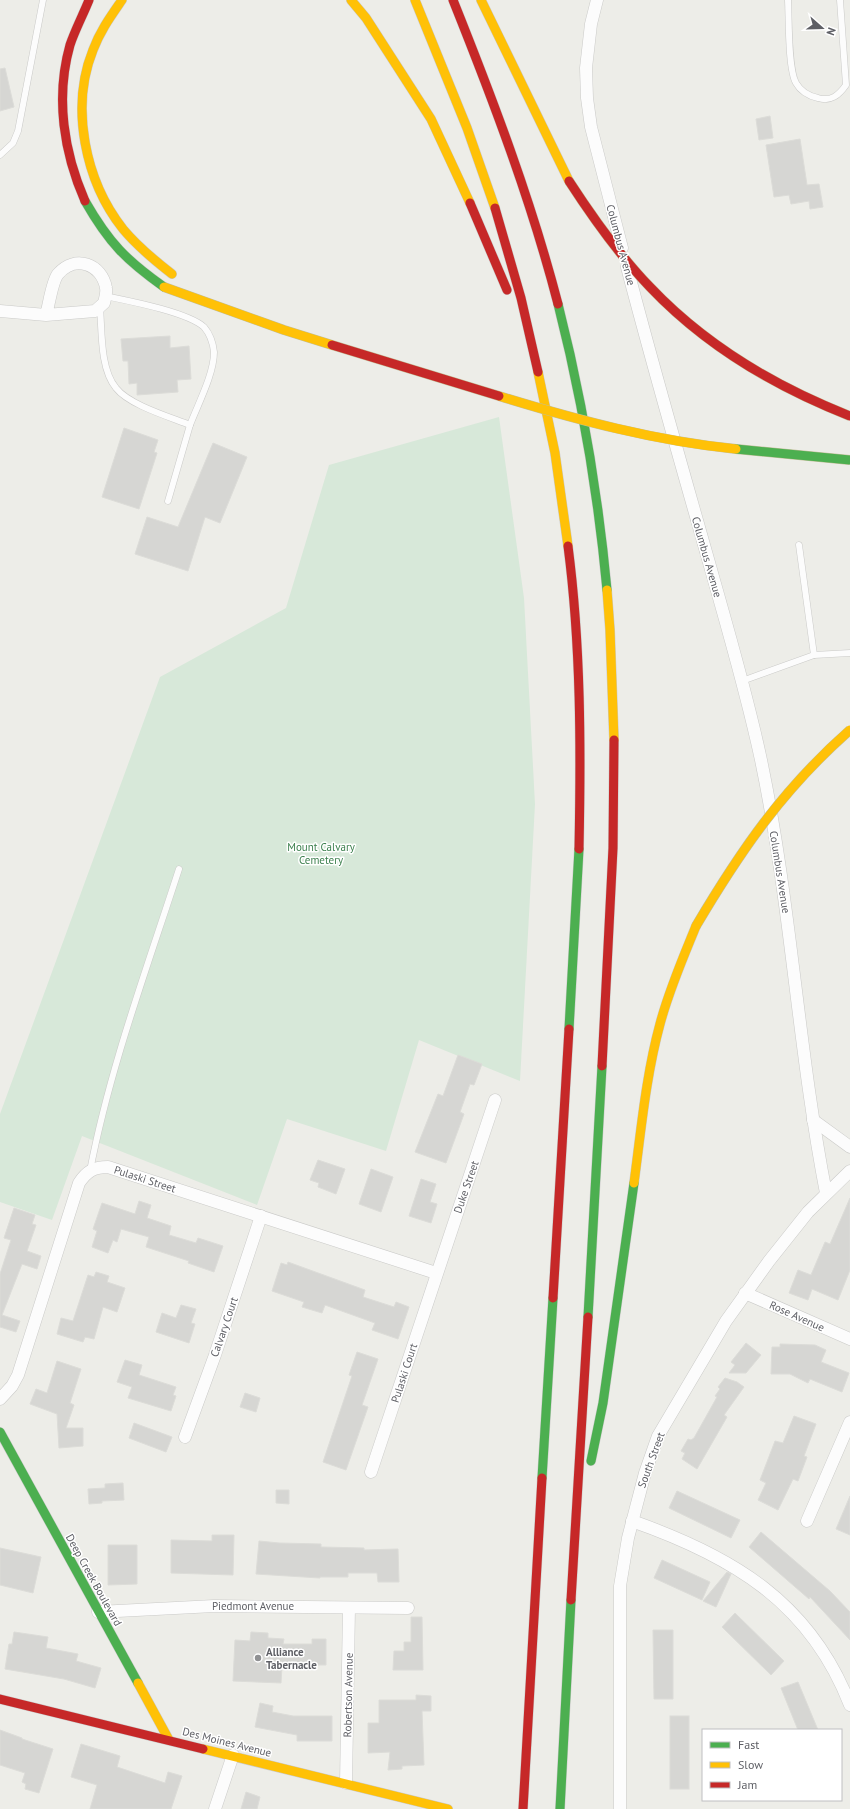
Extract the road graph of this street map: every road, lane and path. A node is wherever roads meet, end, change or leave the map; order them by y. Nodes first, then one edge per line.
1 (43, 0) edge
2 (89, 0) edge
3 (122, 0) edge
4 (351, 0) edge
5 (415, 0) edge
6 (453, 0) edge
7 (481, 0) edge
8 (597, 0) edge
9 (788, 0) edge
10 (840, 0) edge
11 (0, 155) edge
12 (175, 275) dead end
13 (105, 296) junction
14 (100, 307) junction
15 (0, 311) edge
16 (46, 315) junction
17 (536, 356) junction
18 (536, 392) dead end
19 (550, 396) dead end
20 (571, 402) dead end
21 (592, 407) dead end
22 (850, 416) edge
23 (190, 424) junction
24 (659, 425) dead end
25 (678, 428) dead end
26 (850, 460) edge
27 (168, 501) dead end
28 (799, 544) dead end
29 (850, 653) edge
30 (814, 655) junction
31 (742, 681) junction
32 (850, 730) edge
33 (179, 869) dead end
34 (495, 1100) dead end
35 (813, 1120) junction
36 (850, 1147) edge
37 (90, 1170) junction
38 (850, 1171) edge
39 (826, 1193) junction
40 (261, 1216) junction
41 (436, 1273) junction
42 (745, 1293) junction
43 (850, 1339) edge
44 (0, 1399) edge
45 (850, 1422) edge
46 (0, 1432) edge
47 (185, 1437) dead end
48 (371, 1472) dead end
49 (632, 1521) junction
50 (807, 1521) dead end
51 (575, 1549) junction
52 (349, 1608) junction
53 (408, 1608) dead end
54 (98, 1612) junction
55 (0, 1699) edge
56 (850, 1705) edge
57 (169, 1740) junction
58 (233, 1756) junction
59 (346, 1783) junction
60 (215, 1809) edge
61 (448, 1809) edge
62 (523, 1809) edge
63 (560, 1809) edge
64 (620, 1809) edge

1 - 11 lane
2 - 26 main road, bridge
3 - 12 main road
4 - 17 main road
5 - 17 main road
6 - 51 main road
7 - 22 main road, bridge
8 - 31 street, Columbus Avenue
9 - 10 lane
13 - 14 street
13 - 16 street
13 - 23 lane
14 - 16 street
14 - 23 lane
15 - 16 street
17 - 62 main road
18 - 19 main road
20 - 21 main road
23 - 27 lane
24 - 25 main road
28 - 30 lane
29 - 30 lane
30 - 31 lane
31 - 35 street, Columbus Avenue
32 - 51 main road, bridge
33 - 37 lane
34 - 41 street, Duke Street
35 - 36 street
35 - 39 street, Columbus Avenue
37 - 40 street, Pulaski Street
37 - 44 street
38 - 39 street, South Street
39 - 42 street, South Street
40 - 41 street, Pulaski Street
40 - 47 street, Calvary Court
41 - 48 street, Pulaski Court
42 - 43 street, Rose Avenue
42 - 49 street, South Street
45 - 50 street
46 - 54 main road, Deep Creek Boulevard
49 - 56 street
49 - 64 street, South Street
51 - 63 main road
52 - 53 street, Piedmont Avenue
52 - 54 street, Piedmont Avenue
52 - 59 street, Robertson Avenue
54 - 57 main road, Deep Creek Boulevard
55 - 57 main road, Des Moines Avenue
57 - 58 main road, Des Moines Avenue
58 - 59 main road, Des Moines Avenue
58 - 60 street
59 - 61 main road, Des Moines Avenue

